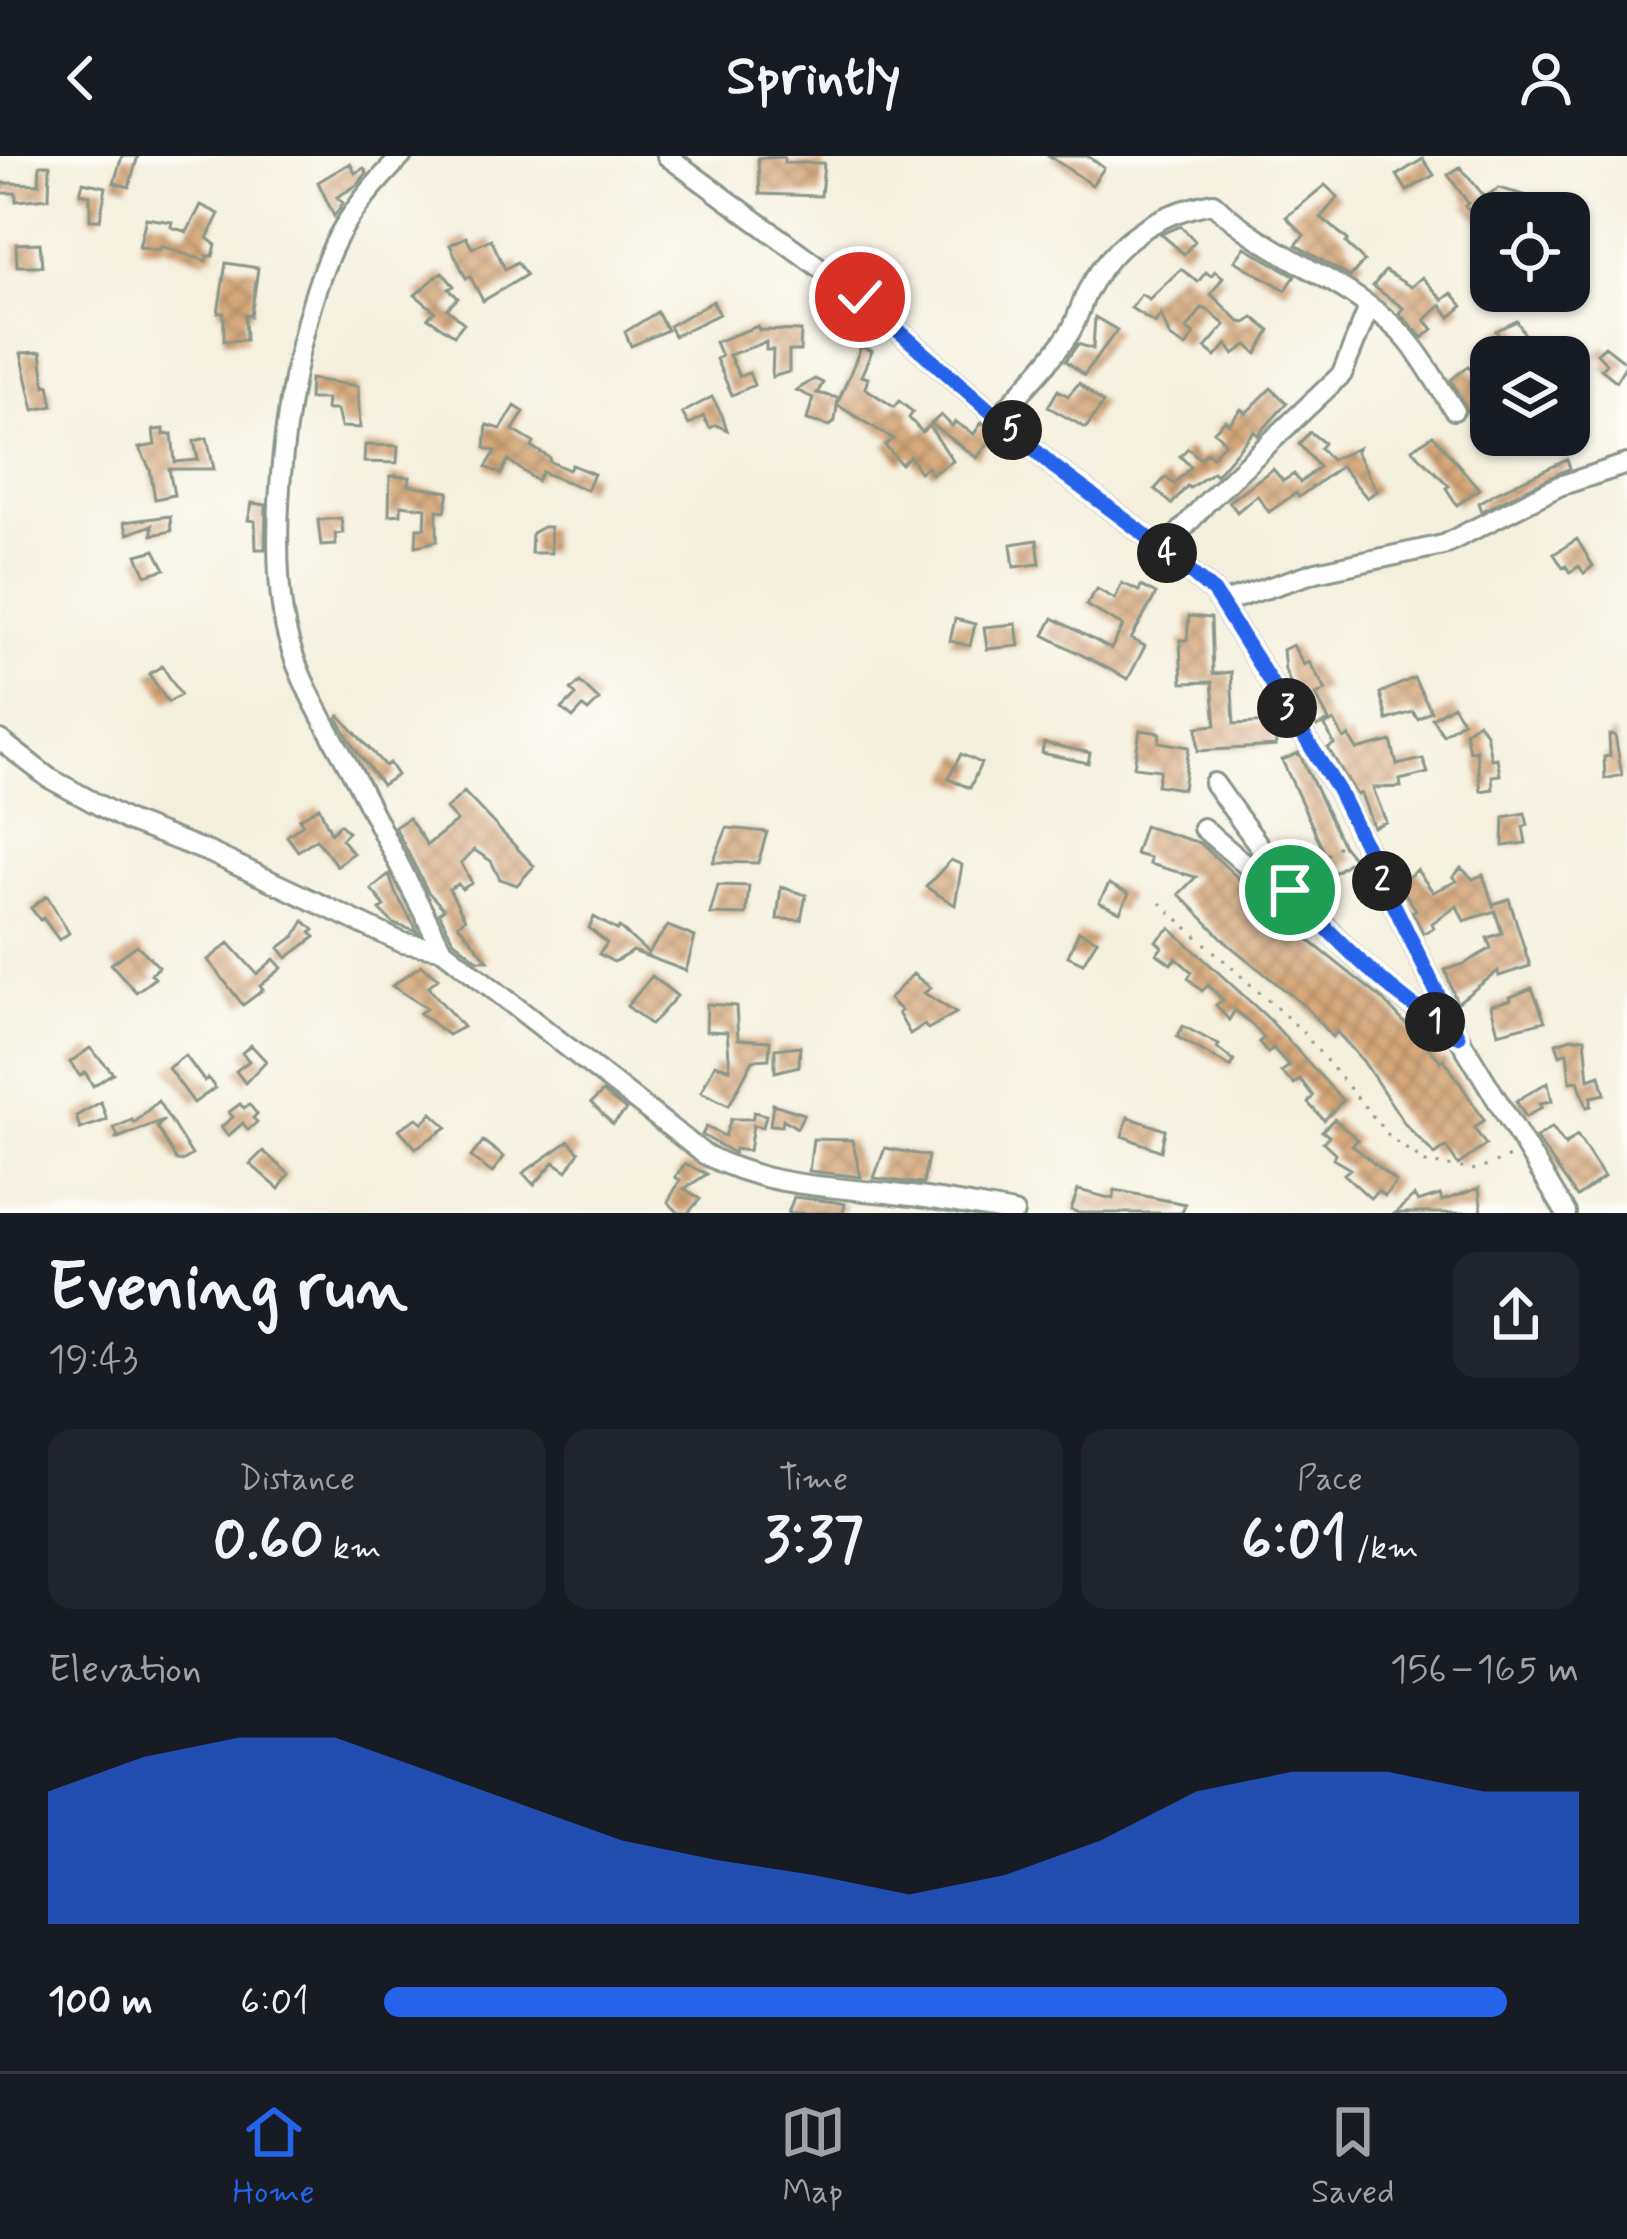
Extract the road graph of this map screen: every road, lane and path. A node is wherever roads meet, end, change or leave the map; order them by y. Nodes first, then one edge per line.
1 (402, 156) edge
2 (667, 156) edge
3 (1369, 307) junction
4 (1454, 410) dead end
5 (998, 418) junction
6 (1627, 464) edge
7 (1164, 550) junction
8 (1222, 603) junction
9 (0, 740) edge
10 (1214, 783) dead end
11 (1203, 828) dead end
12 (1342, 844) joint
13 (1290, 890) junction
14 (1160, 903) dead end
15 (442, 950) junction
16 (1458, 1036) junction
17 (1527, 1151) junction
18 (1014, 1213) edge
19 (1566, 1213) edge

1 - 15 street
2 - 5 street
3 - 4 street
3 - 5 street
3 - 7 street
5 - 7 street
6 - 8 street
7 - 8 street
8 - 16 street
9 - 15 street
10 - 13 street
11 - 13 street
12 - 12 path
13 - 16 street
14 - 17 path
15 - 18 street
16 - 17 street
17 - 19 street

